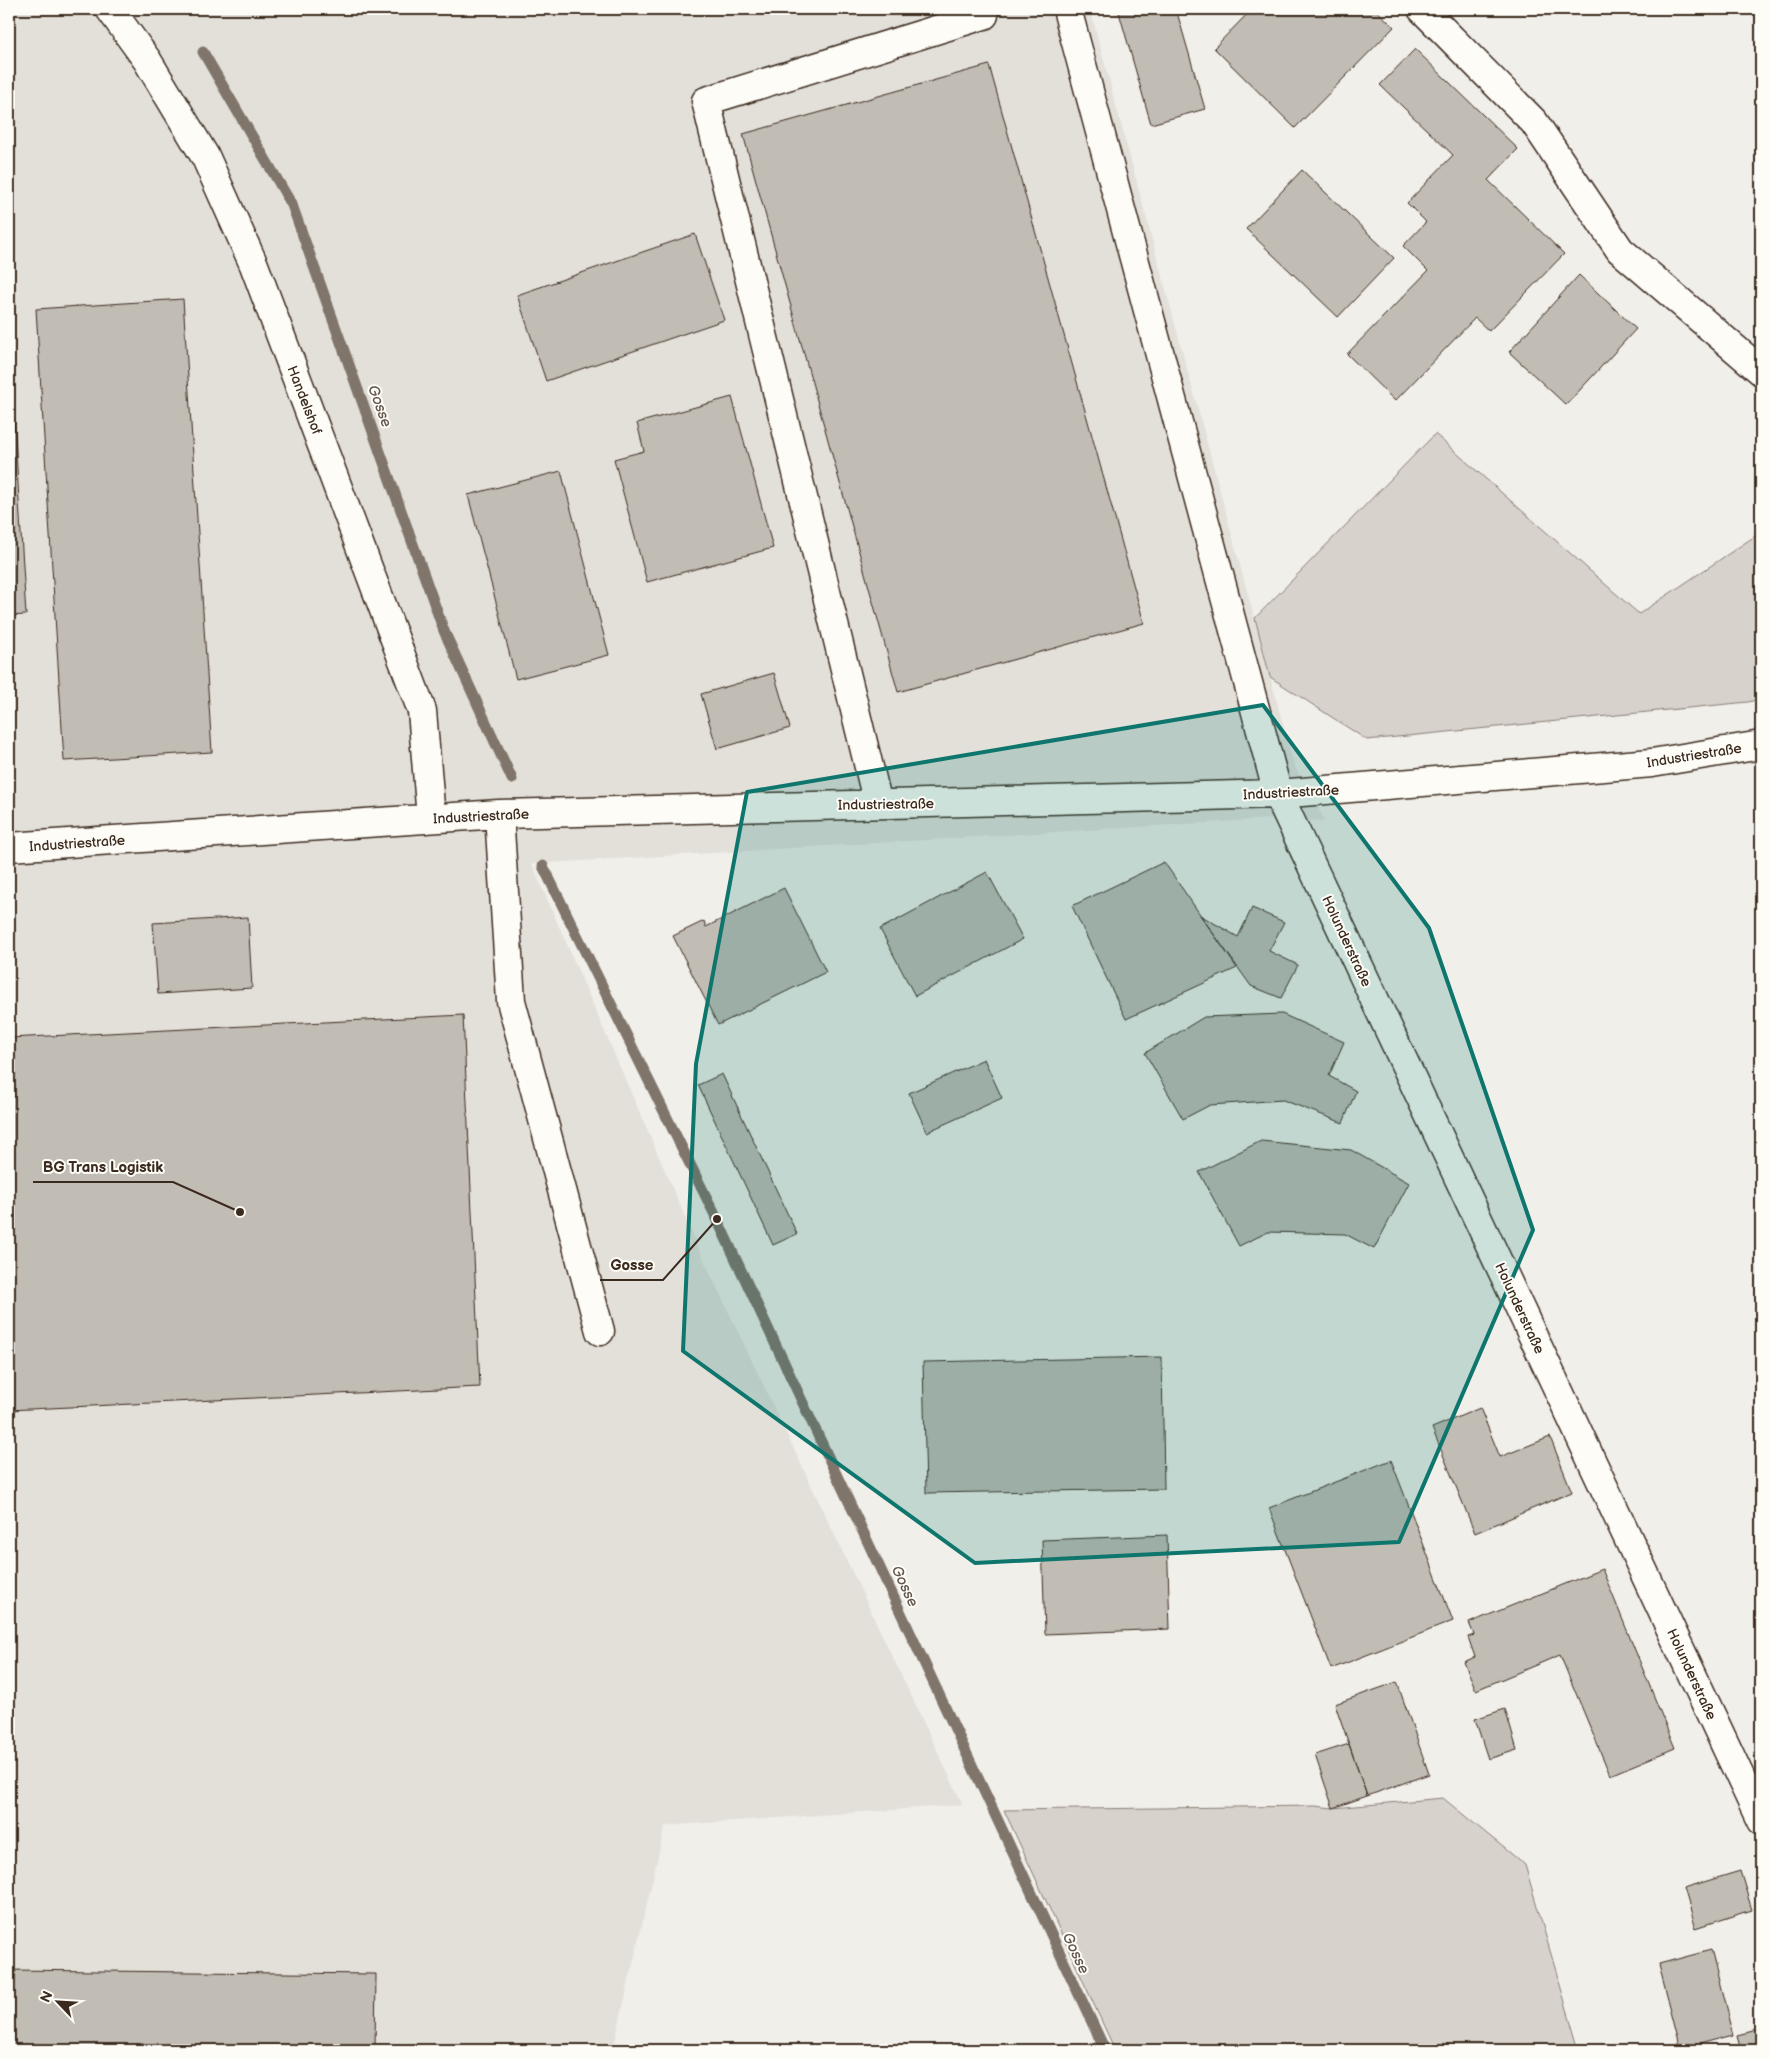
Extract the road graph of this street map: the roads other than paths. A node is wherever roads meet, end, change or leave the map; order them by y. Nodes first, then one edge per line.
1 (110, 9) edge
2 (1067, 9) edge
3 (1422, 9) edge
4 (984, 15) dead end
5 (1761, 371) edge
6 (1761, 745) edge
7 (1278, 794) junction
8 (878, 804) junction
9 (499, 814) junction
10 (431, 818) junction
11 (9, 847) edge
12 (600, 1331) dead end
13 (1761, 1821) edge

1 - 10 street, Handelshof
2 - 7 street, Holunderstraße
3 - 5 street
4 - 8 street
6 - 7 street, Industriestraße
7 - 8 street, Industriestraße
7 - 13 street, Holunderstraße
8 - 9 street, Industriestraße
9 - 10 street, Industriestraße
9 - 12 street
10 - 11 street, Industriestraße

